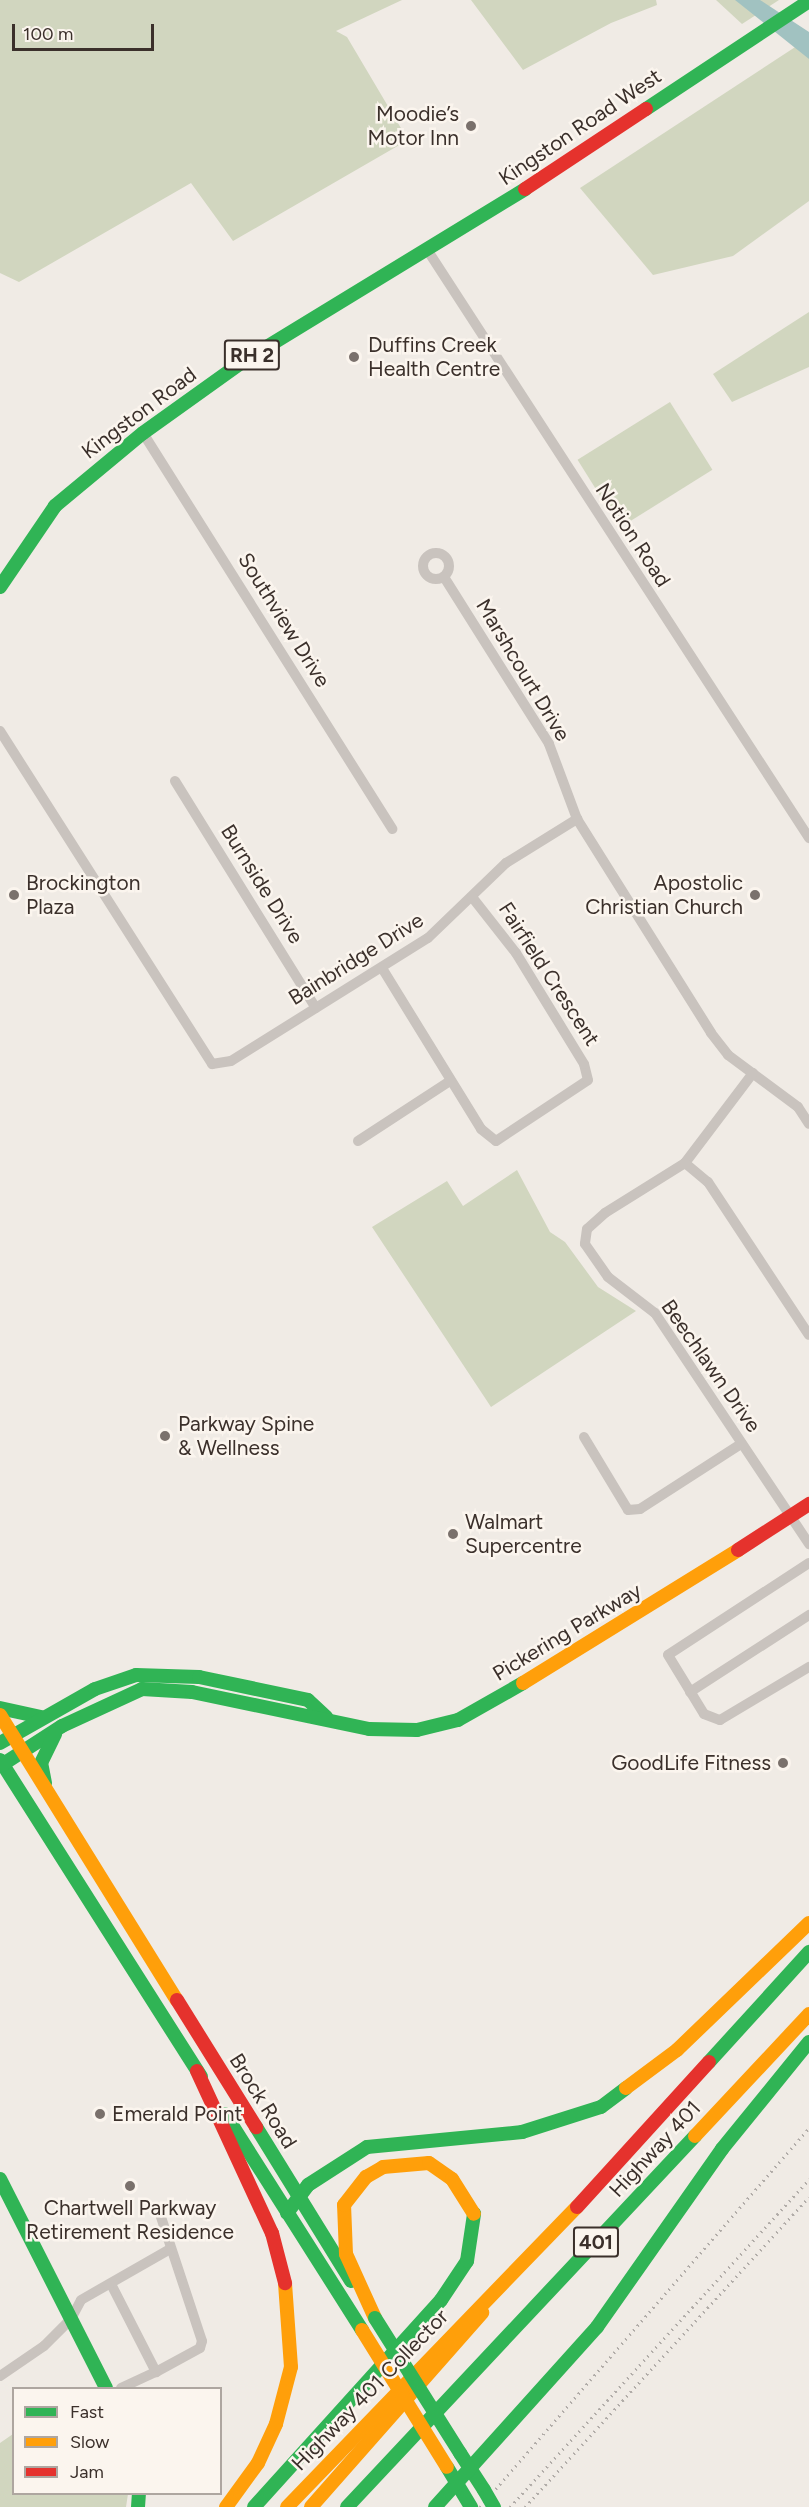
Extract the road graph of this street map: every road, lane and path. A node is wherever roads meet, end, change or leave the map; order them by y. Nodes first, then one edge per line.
1 (809, 1) edge
2 (428, 252) junction
3 (142, 433) junction
4 (444, 577) dead end
5 (0, 587) edge
6 (0, 731) edge
7 (175, 781) dead end
8 (577, 819) junction
9 (392, 829) dead end
10 (809, 838) edge
11 (472, 897) junction
12 (382, 968) junction
13 (316, 1008) junction
14 (753, 1073) junction
15 (450, 1081) junction
16 (809, 1124) edge
17 (358, 1141) dead end
18 (685, 1163) junction
19 (809, 1335) edge
20 (584, 1437) dead end
21 (741, 1444) junction
22 (809, 1504) edge
23 (791, 1515) junction
24 (809, 1544) edge
25 (809, 1563) edge
26 (809, 1615) edge
27 (809, 1667) edge
28 (242, 1688) junction
29 (690, 1692) junction
30 (239, 1702) junction
31 (0, 1708) edge
32 (0, 1715) edge
33 (46, 1716) junction
34 (326, 1717) junction
35 (62, 1726) junction
36 (6, 1740) edge
37 (22, 1753) junction
38 (1, 1761) edge
39 (46, 1790) junction
40 (809, 1923) edge
41 (809, 1952) edge
42 (809, 2014) edge
43 (809, 2042) edge
44 (197, 2071) junction
45 (0, 2179) edge
46 (298, 2198) junction
47 (287, 2213) junction
48 (161, 2217) dead end
49 (170, 2249) junction
50 (112, 2286) junction
51 (486, 2306) junction
52 (375, 2318) junction
53 (71, 2319) junction
54 (156, 2372) junction
55 (0, 2376) edge
56 (105, 2387) edge
57 (123, 2387) edge
58 (383, 2470) junction
59 (471, 2470) junction
60 (456, 2483) junction
61 (471, 2506) edge
62 (226, 2507) edge
63 (254, 2507) edge
64 (287, 2507) edge
65 (311, 2507) edge
66 (347, 2507) edge
67 (354, 2507) edge
68 (435, 2507) edge
69 (494, 2507) edge

1 - 2 main road, Kingston Road West / RH 2
2 - 3 main road, Kingston Road / RH 2
2 - 10 street, Notion Road
3 - 5 main road, Kingston Road / RH 2
3 - 9 street, Southview Drive
4 - 8 street, Marshcourt Drive
6 - 13 street, Bainbridge Drive
7 - 13 street, Burnside Drive
8 - 11 street, Bainbridge Drive
8 - 14 street
11 - 12 street, Bainbridge Drive
11 - 15 street, Fairfield Crescent
12 - 13 street, Bainbridge Drive
12 - 15 street, Fairfield Crescent
14 - 16 street
14 - 18 street, Beechlawn Drive
15 - 17 street
18 - 19 street
18 - 21 street, Beechlawn Drive
20 - 21 street
21 - 23 street, Beechlawn Drive
22 - 23 main road, Pickering Parkway
23 - 24 street, Beechlawn Drive
23 - 34 main road, Pickering Parkway
25 - 29 street
26 - 29 street
27 - 29 street
28 - 30 street
28 - 33 main road, Pickering Parkway
28 - 34 main road, Pickering Parkway
30 - 34 main road, Pickering Parkway
30 - 35 main road, Pickering Parkway
31 - 33 main road
32 - 36 main road, Brock Road
33 - 36 main road, Pickering Parkway
35 - 37 main road, Pickering Parkway
35 - 39 main road
36 - 37 main road, Brock Road
36 - 38 main road
37 - 38 main road, Pickering Parkway
37 - 39 main road, Brock Road
38 - 44 main road, Brock Road
39 - 46 main road, Brock Road
40 - 46 main road
41 - 51 main road, Highway 401 / 401
42 - 58 main road, Highway 401 / 401
43 - 59 main road
44 - 47 main road, Brock Road
44 - 62 main road
45 - 53 main road
46 - 47 main road
46 - 52 main road, Brock Road
47 - 60 main road, Brock Road, bridge
48 - 49 street
49 - 50 street
49 - 54 street
50 - 53 street
50 - 54 street
51 - 64 main road, Highway 401 Collector / 401
51 - 65 main road, 401
52 - 59 main road, Brock Road, bridge
52 - 63 main road
53 - 55 street
53 - 56 main road
54 - 57 street
58 - 66 main road, 401
58 - 67 main road, 401
59 - 60 main road
59 - 69 main road, Brock Road, bridge
60 - 61 main road, Brock Road
60 - 68 main road

